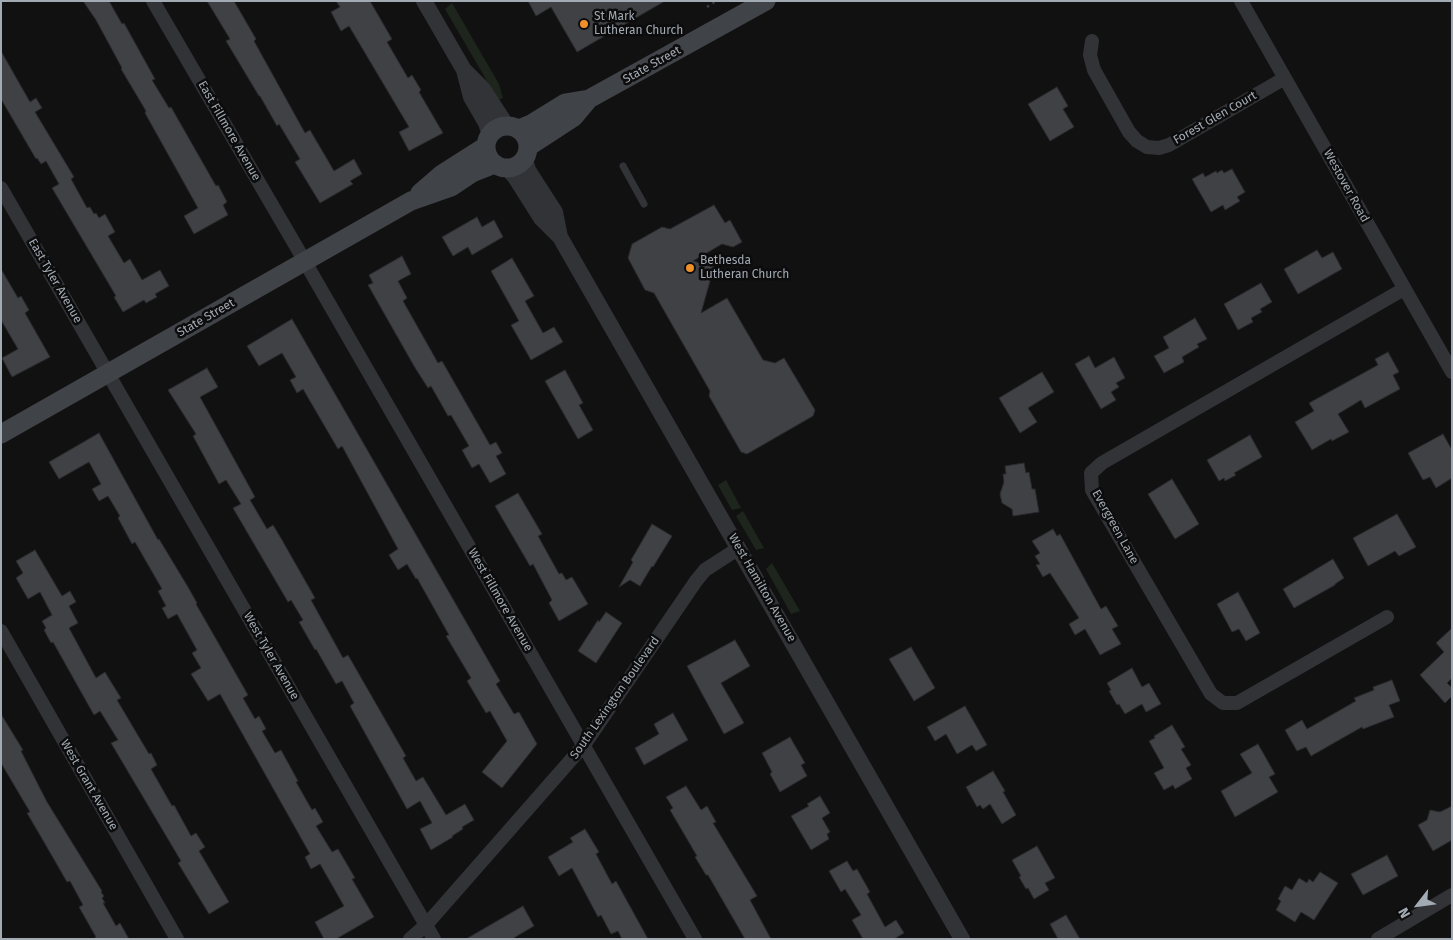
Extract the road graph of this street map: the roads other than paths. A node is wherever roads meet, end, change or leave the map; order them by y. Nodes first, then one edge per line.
1 (153, 1) edge
2 (424, 1) edge
3 (766, 1) edge
4 (1241, 1) edge
5 (1092, 41) dead end
6 (464, 70) junction
7 (1285, 78) junction
8 (589, 99) junction
9 (513, 127) junction
10 (488, 141) junction
11 (526, 153) junction
12 (501, 166) junction
13 (624, 166) dead end
14 (1, 188) edge
15 (411, 201) junction
16 (644, 204) dead end
17 (560, 237) junction
18 (305, 261) junction
19 (1404, 289) junction
20 (1452, 372) edge
21 (108, 374) junction
22 (1, 434) edge
23 (739, 548) junction
24 (1387, 617) dead end
25 (1, 632) edge
26 (584, 745) junction
27 (1452, 896) edge
28 (426, 925) junction
29 (177, 939) edge
30 (410, 939) edge
31 (434, 939) edge
32 (695, 939) edge
33 (962, 939) edge
34 (1378, 939) edge

1 - 18 street, East Fillmore Avenue
2 - 6 street
3 - 8 main road, State Street
4 - 7 street, Westover Road
5 - 7 street, Forest Glen Court
6 - 9 street
6 - 10 street
7 - 19 street, Westover Road
8 - 9 main road, State Street
8 - 11 main road, State Street
9 - 10 main road
9 - 11 main road
10 - 12 main road
10 - 15 main road, State Street
11 - 12 main road
11 - 17 street, West Hamilton Avenue
12 - 15 main road, State Street
12 - 17 street, West Hamilton Avenue
13 - 16 lane
14 - 21 street, East Tyler Avenue
15 - 18 main road, State Street
17 - 23 street, West Hamilton Avenue
18 - 21 main road, State Street
18 - 26 street, West Fillmore Avenue
19 - 20 street, Westover Road
19 - 24 street, Evergreen Lane
21 - 22 main road, State Street
21 - 28 street, West Tyler Avenue
23 - 26 street, South Lexington Boulevard
23 - 33 street, West Hamilton Avenue
25 - 29 street, West Grant Avenue
26 - 28 street, South Lexington Boulevard
26 - 32 street, West Fillmore Avenue
27 - 34 street
28 - 30 street, South Lexington Boulevard
28 - 31 street, West Tyler Avenue

